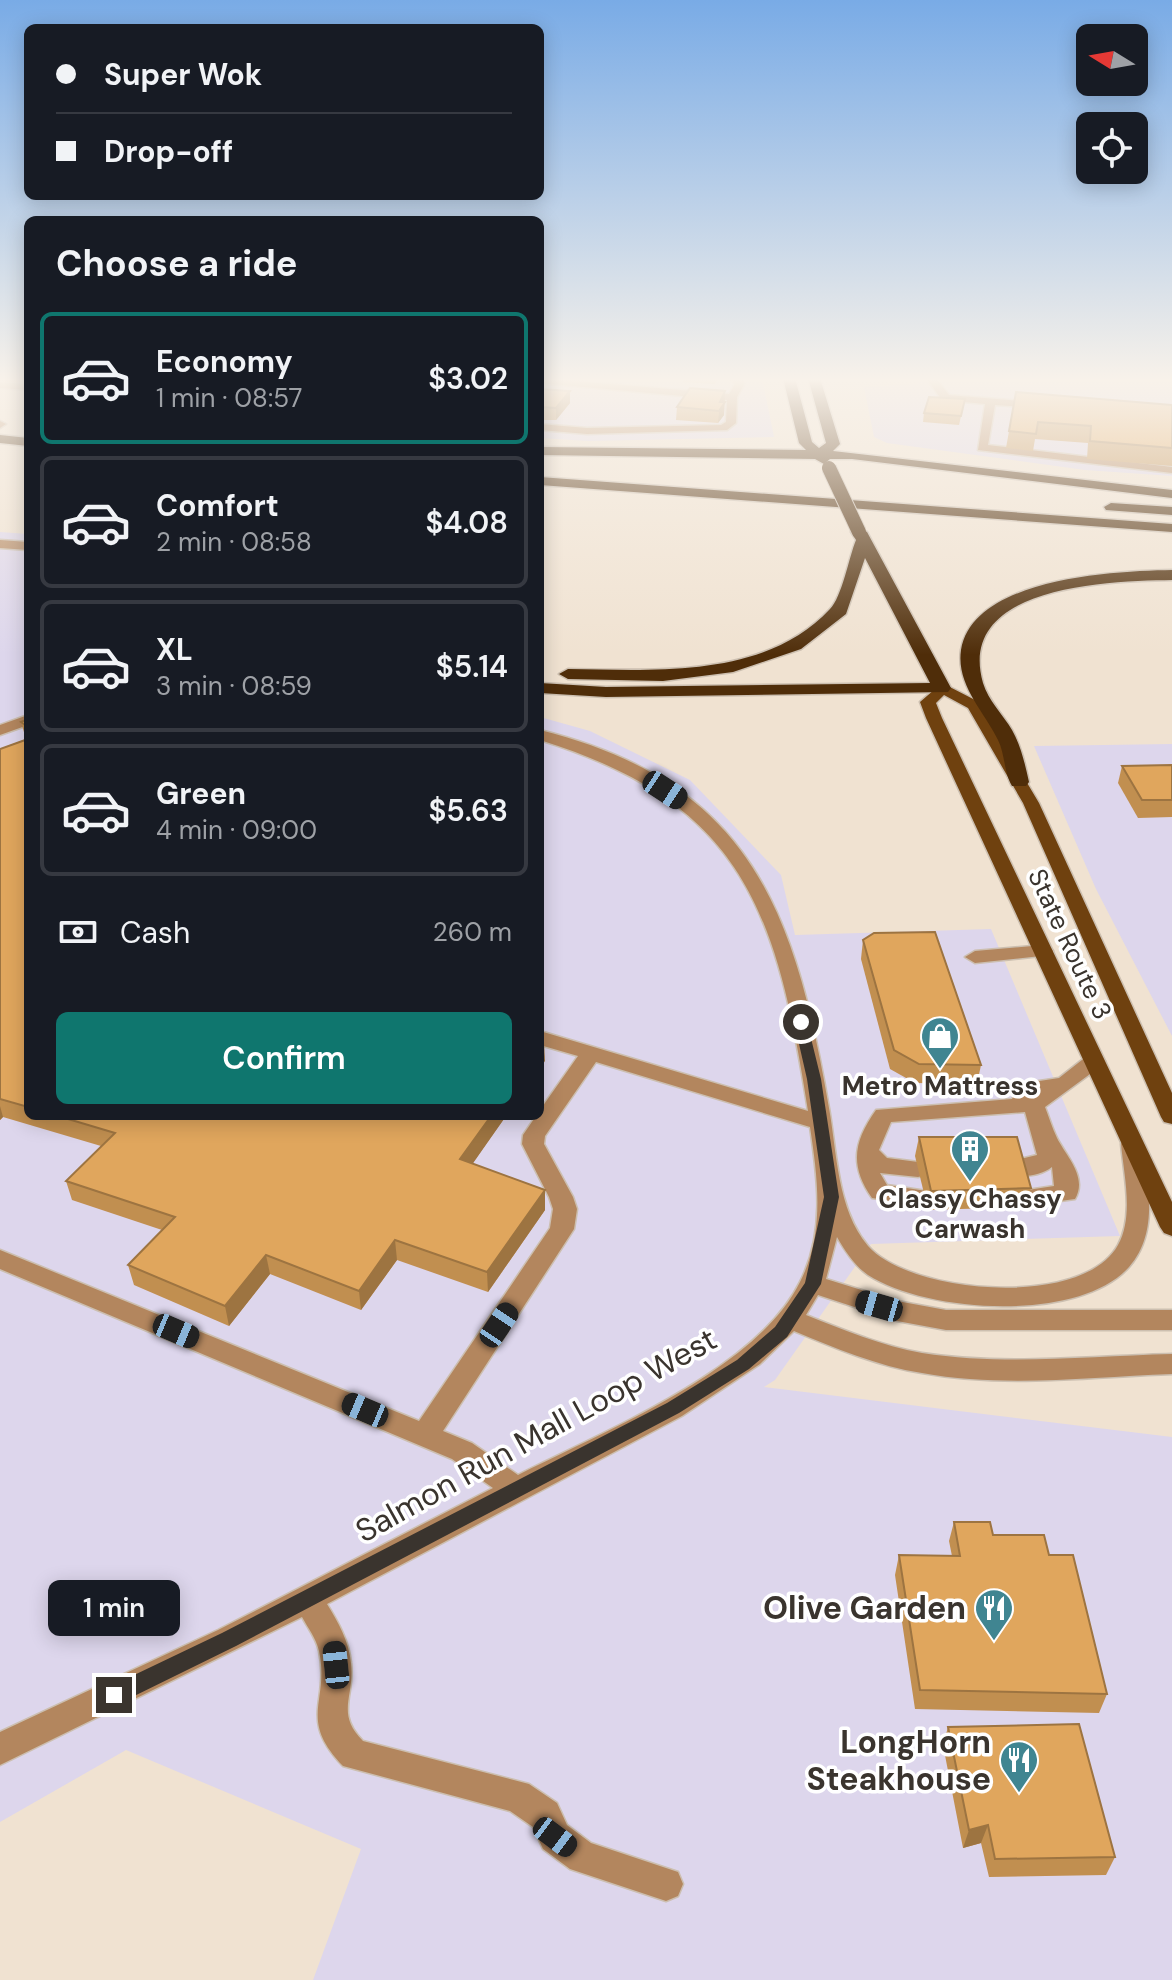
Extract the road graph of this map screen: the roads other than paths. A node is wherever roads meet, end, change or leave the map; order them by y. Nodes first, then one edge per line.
1 (603, 470) edge
2 (830, 470) edge
3 (992, 470) edge
4 (544, 481) edge
5 (910, 492) dead end
6 (1172, 494) edge
7 (747, 496) junction
8 (544, 497) edge
9 (1100, 506) dead end
10 (1172, 511) edge
11 (1172, 528) edge
12 (861, 536) junction
13 (0, 544) edge
14 (24, 546) edge
15 (1172, 575) edge
16 (544, 671) edge
17 (544, 688) edge
18 (942, 688) junction
19 (24, 721) edge
20 (0, 730) edge
21 (544, 737) edge
22 (1019, 782) junction
23 (1043, 951) junction
24 (975, 957) dead end
25 (544, 1039) edge
26 (591, 1053) junction
27 (1094, 1061) junction
28 (1063, 1084) junction
29 (1172, 1117) edge
30 (821, 1123) junction
31 (1132, 1140) junction
32 (1047, 1143) junction
33 (867, 1153) junction
34 (1016, 1168) edge
35 (918, 1169) dead end
36 (832, 1197) junction
37 (925, 1198) edge
38 (1023, 1198) edge
39 (1172, 1227) edge
40 (0, 1259) edge
41 (813, 1284) junction
42 (790, 1319) junction
43 (1172, 1320) edge
44 (1172, 1364) edge
45 (425, 1435) junction
46 (517, 1490) junction
47 (308, 1599) junction
48 (0, 1749) edge
49 (666, 1884) dead end

1 - 5 highway
2 - 12 highway, bridge
3 - 6 highway
4 - 7 highway
7 - 8 highway
7 - 11 highway
9 - 10 highway
12 - 16 highway
12 - 18 highway
13 - 14 street
15 - 22 highway
17 - 18 highway
18 - 22 main road, State Route 3
18 - 23 main road, State Route 3
19 - 20 street
21 - 30 street, Salmon Run Mall Loop West
22 - 29 main road, State Route 3
23 - 24 street
23 - 27 main road, State Route 3
25 - 26 street
26 - 30 street
26 - 45 street
27 - 28 street
27 - 31 main road, State Route 3
28 - 32 street
28 - 33 street
30 - 36 street, Salmon Run Mall Loop West
31 - 36 street
31 - 39 main road, State Route 3
32 - 34 street
32 - 38 street
33 - 35 street
33 - 37 street
36 - 41 street, Salmon Run Mall Loop West
40 - 45 street
41 - 42 street, Salmon Run Mall Loop West
41 - 43 street
42 - 44 street
42 - 46 street, Salmon Run Mall Loop West
45 - 46 street
46 - 47 street, Salmon Run Mall Loop West
47 - 48 street, Salmon Run Mall Loop West
47 - 49 street

